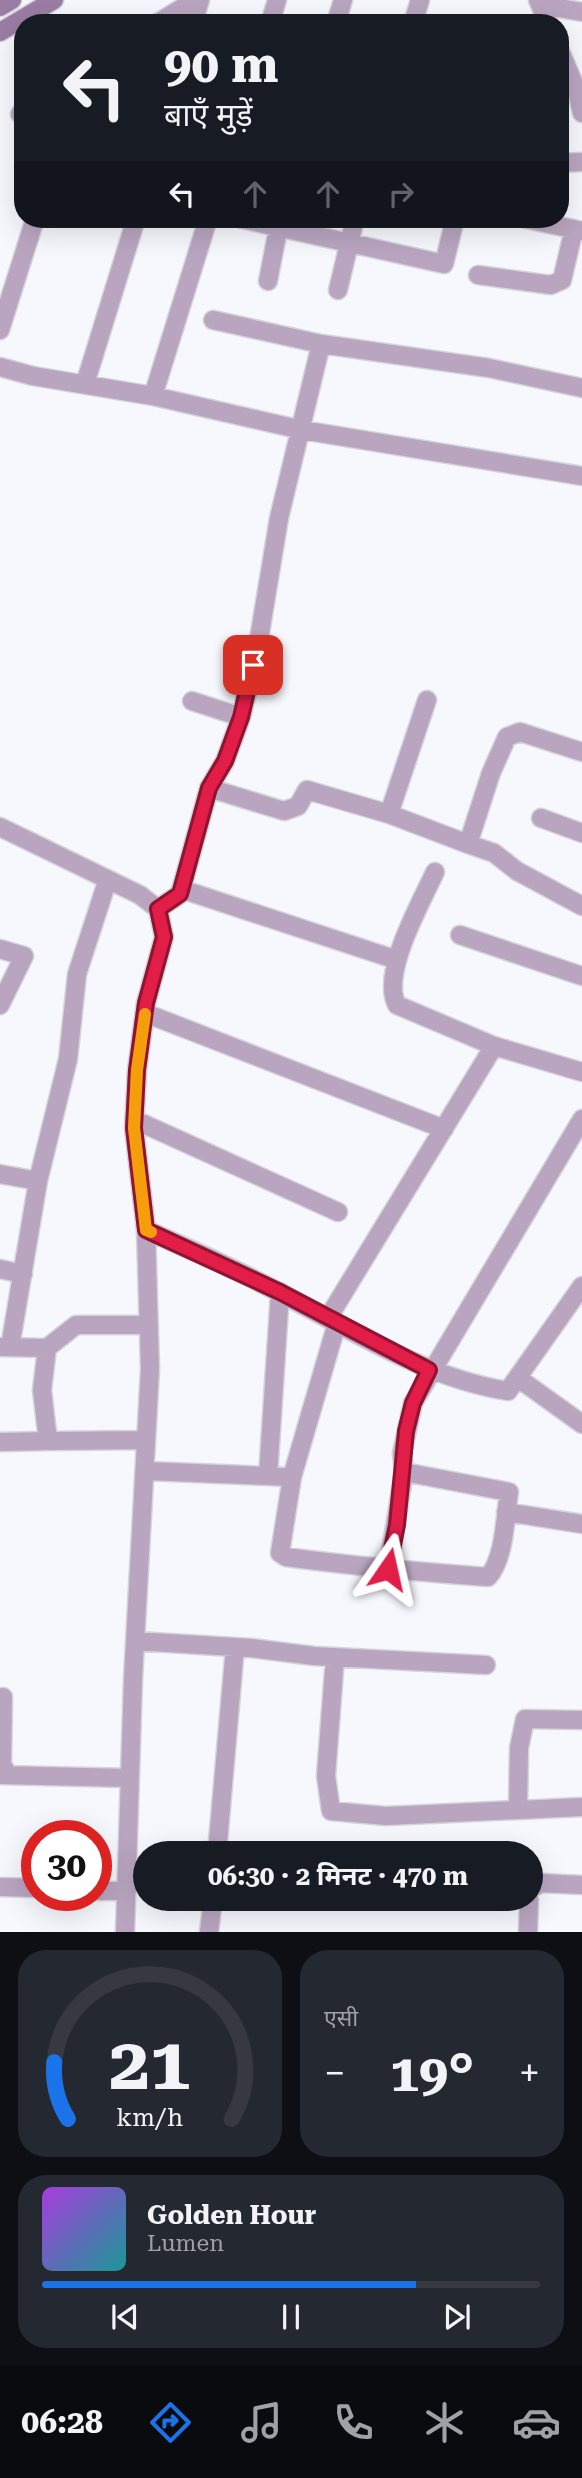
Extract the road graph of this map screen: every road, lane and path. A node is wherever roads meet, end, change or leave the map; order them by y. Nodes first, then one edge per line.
1 (12, 0) edge
2 (54, 0) edge
3 (198, 0) edge
4 (539, 3) edge
5 (0, 7) edge
6 (582, 12) edge
7 (30, 14) edge
8 (174, 14) edge
9 (569, 72) edge
10 (582, 113) edge
11 (32, 228) edge
12 (133, 228) edge
13 (205, 228) edge
14 (278, 228) edge
15 (297, 228) edge
16 (353, 228) edge
17 (452, 228) edge
18 (578, 230) edge
19 (349, 242) junction
20 (478, 275) dead end
21 (268, 281) dead end
22 (338, 290) dead end
23 (213, 320) dead end
24 (0, 330) edge
25 (321, 344) junction
26 (0, 367) edge
27 (85, 384) junction
28 (582, 388) edge
29 (153, 396) junction
30 (302, 430) junction
31 (582, 476) edge
32 (426, 700) dead end
33 (191, 701) dead end
34 (241, 717) junction
35 (582, 752) edge
36 (209, 788) junction
37 (389, 814) junction
38 (541, 818) dead end
39 (0, 827) edge
40 (582, 833) edge
41 (468, 844) junction
42 (435, 872) dead end
43 (107, 882) junction
44 (181, 889) junction
45 (582, 906) edge
46 (158, 909) junction
47 (460, 935) dead end
48 (0, 948) edge
49 (397, 960) junction
50 (582, 976) edge
51 (0, 1005) edge
52 (145, 1013) junction
53 (495, 1046) junction
54 (582, 1072) edge
55 (582, 1119) edge
56 (135, 1120) junction
57 (444, 1129) junction
58 (0, 1174) edge
59 (38, 1181) junction
60 (338, 1212) dead end
61 (146, 1230) junction
62 (0, 1269) edge
63 (23, 1274) junction
64 (280, 1292) junction
65 (580, 1292) edge
66 (332, 1321) junction
67 (149, 1325) junction
68 (5, 1347) edge
69 (47, 1348) junction
70 (429, 1370) junction
71 (519, 1378) junction
72 (582, 1424) edge
73 (144, 1440) junction
74 (48, 1441) junction
75 (0, 1442) edge
76 (147, 1471) junction
77 (404, 1472) junction
78 (268, 1476) junction
79 (292, 1477) junction
80 (506, 1512) junction
81 (582, 1524) edge
82 (388, 1569) junction
83 (135, 1641) junction
84 (235, 1647) junction
85 (335, 1657) junction
86 (486, 1665) dead end
87 (3, 1697) dead end
88 (582, 1720) edge
89 (4, 1775) edge
90 (128, 1778) junction
91 (582, 1807) edge
92 (519, 1808) junction
93 (218, 1841) edge
94 (543, 1883) edge
95 (582, 1885) edge
96 (0, 1886) edge
97 (21, 1887) edge
98 (112, 1891) edge
99 (127, 1891) junction
100 (212, 1911) edge
101 (529, 1911) edge
102 (125, 1932) edge
103 (209, 1932) edge
104 (528, 1932) edge

1 - 5 street
2 - 7 street
3 - 8 street
4 - 6 street
9 - 10 street
11 - 24 street
12 - 27 street
13 - 29 street
14 - 21 street
15 - 19 street
16 - 19 street
17 - 19 street
18 - 20 street
19 - 22 street
23 - 25 street
25 - 28 street
25 - 30 street
26 - 27 street
27 - 29 street
29 - 30 street
30 - 31 street
30 - 34 street
32 - 37 street
33 - 34 street
34 - 36 street
35 - 41 street
36 - 37 street
36 - 44 street
37 - 41 street
38 - 40 street
39 - 43 street
41 - 45 street
42 - 49 street
43 - 46 street
43 - 59 street
44 - 46 street
44 - 49 street
46 - 52 street
47 - 50 street
48 - 51 street
49 - 53 street
52 - 56 street
52 - 57 street
53 - 54 street
53 - 57 street
55 - 70 street
56 - 60 street
56 - 61 street
57 - 66 street
58 - 59 street
59 - 63 street
61 - 64 street
61 - 67 street
62 - 63 street
63 - 68 street
64 - 66 street
64 - 78 street
65 - 71 street
66 - 70 street
66 - 79 street
67 - 69 street
67 - 73 street
68 - 69 street
69 - 74 street
70 - 71 street
70 - 77 street
71 - 72 street
73 - 74 street
73 - 76 street
74 - 75 street
76 - 78 street
76 - 83 street
77 - 80 street
77 - 82 street
78 - 79 street
79 - 82 street
80 - 81 street
80 - 82 street
83 - 84 street
83 - 90 street
84 - 85 street
84 - 93 street
85 - 86 street
85 - 92 street
87 - 89 street
88 - 92 street
89 - 90 street
90 - 99 street
91 - 92 street
94 - 95 street
96 - 97 street
98 - 99 street
99 - 102 street
100 - 103 street
101 - 104 street

